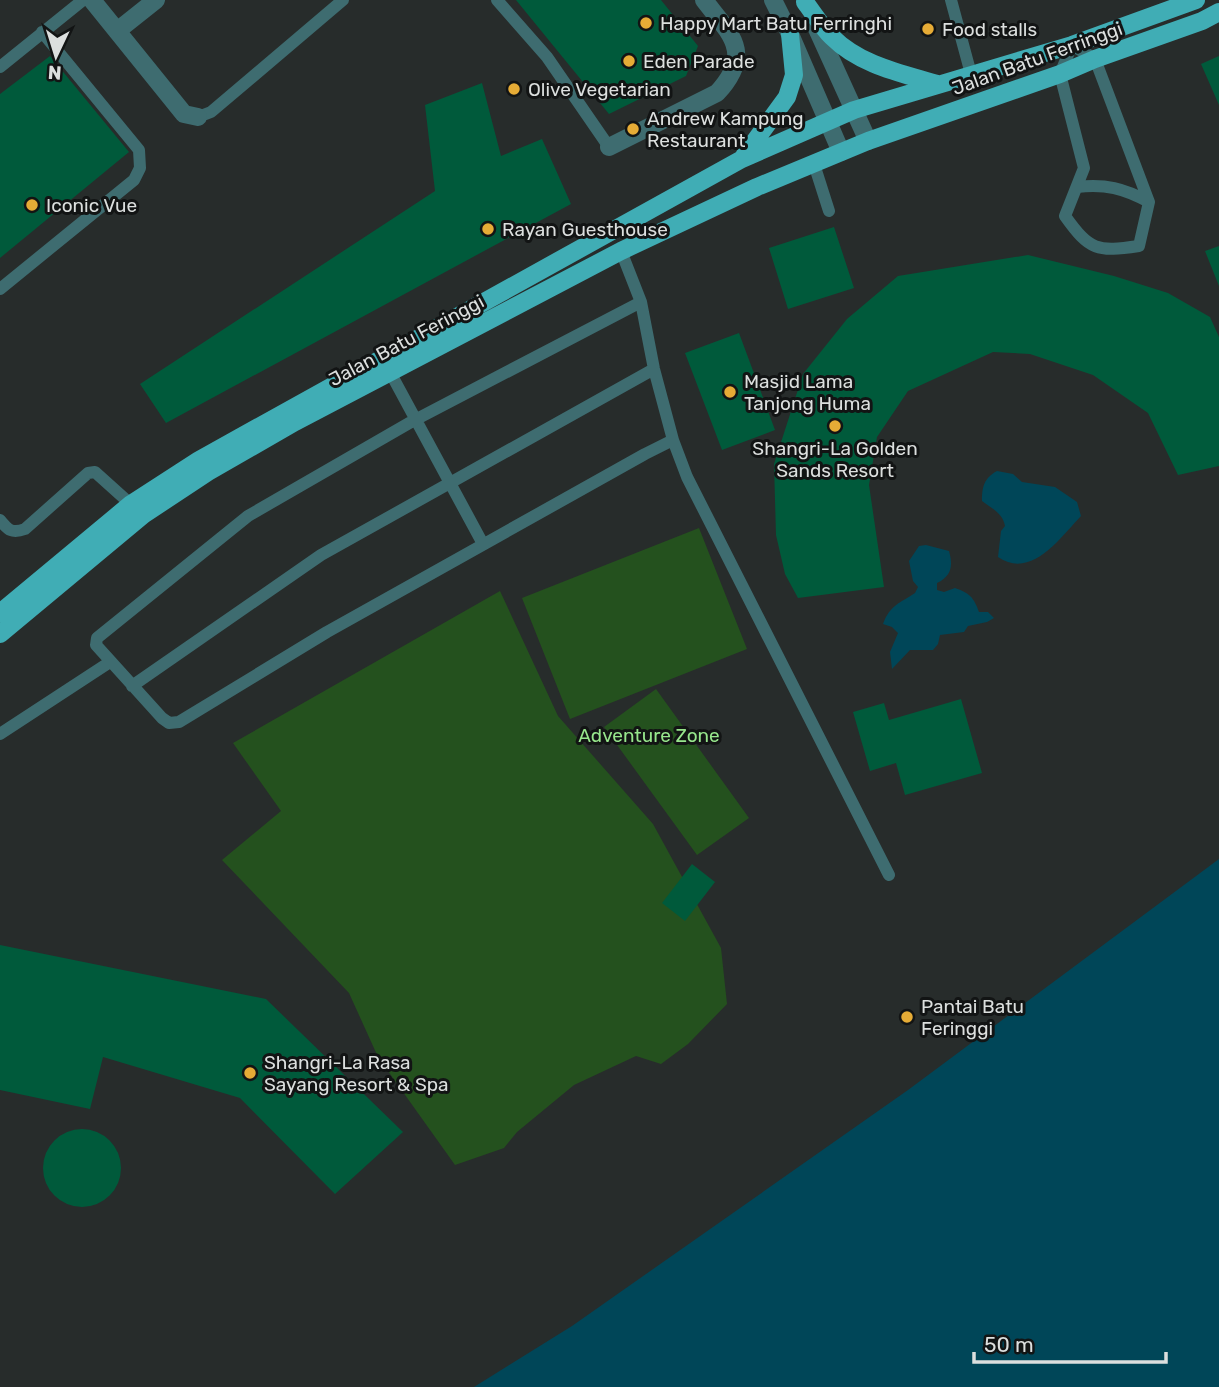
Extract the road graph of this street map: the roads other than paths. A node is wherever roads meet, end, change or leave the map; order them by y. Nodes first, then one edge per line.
1 (83, 0) edge
2 (92, 0) edge
3 (156, 0) edge
4 (343, 0) edge
5 (497, 0) edge
6 (704, 0) edge
7 (773, 0) edge
8 (951, 0) edge
9 (1196, 0) edge
10 (805, 1) edge
11 (1219, 12) edge
12 (42, 32) junction
13 (117, 32) junction
14 (790, 34) junction
15 (1072, 45) junction
16 (1095, 59) junction
17 (0, 67) edge
18 (971, 74) junction
19 (1060, 74) junction
20 (937, 84) junction
21 (854, 110) junction
22 (198, 117) joint
23 (828, 121) junction
24 (867, 141) junction
25 (609, 147) joint
26 (841, 152) junction
27 (742, 159) junction
28 (814, 164) junction
29 (1077, 187) junction
30 (1149, 202) junction
31 (829, 211) dead end
32 (621, 251) junction
33 (0, 289) edge
34 (641, 302) junction
35 (654, 369) junction
36 (390, 372) junction
37 (417, 420) junction
38 (673, 440) junction
39 (450, 483) junction
40 (137, 509) junction
41 (0, 520) edge
42 (483, 544) junction
43 (0, 613) edge
44 (0, 634) edge
45 (110, 662) junction
46 (132, 687) junction
47 (0, 734) edge
48 (889, 875) dead end

1 - 12 lane
2 - 13 street
3 - 13 street
4 - 22 lane
5 - 25 lane
6 - 25 street
7 - 14 street
8 - 18 lane
9 - 15 main road, Jalan Batu Ferringgi
10 - 20 main road
10 - 21 street
11 - 16 main road, Jalan Batu Ferringgi
12 - 17 lane
12 - 33 lane
13 - 22 street
14 - 23 street
14 - 27 main road
15 - 16 lane
15 - 18 main road, Jalan Batu Ferringgi
15 - 19 lane
16 - 19 main road, Jalan Batu Ferringgi
16 - 30 lane
18 - 20 main road, Jalan Batu Ferringgi
19 - 24 main road, Jalan Batu Ferringgi
19 - 29 lane
20 - 21 main road, Jalan Batu Ferringgi
21 - 23 main road, Jalan Batu Feringgi
21 - 24 street
23 - 26 street
23 - 27 main road, Jalan Batu Feringgi
24 - 26 main road, Jalan Batu Feringgi
26 - 28 main road, Jalan Batu Feringgi
27 - 40 main road, Jalan Batu Feringgi
28 - 31 lane
28 - 32 main road, Jalan Batu Feringgi
29 - 30 lane
29 - 30 lane
32 - 34 lane
32 - 36 main road, Jalan Batu Feringgi
34 - 35 lane
34 - 37 lane
35 - 38 lane
35 - 39 lane
36 - 37 lane
36 - 40 main road, Jalan Batu Feringgi
37 - 39 lane
37 - 45 lane
38 - 42 lane
38 - 48 lane
39 - 42 lane
39 - 46 lane
40 - 41 lane
40 - 43 main road, Jalan Batu Feringgi
40 - 44 main road, Jalan Batu Feringgi
42 - 46 lane
45 - 46 lane
45 - 47 lane

